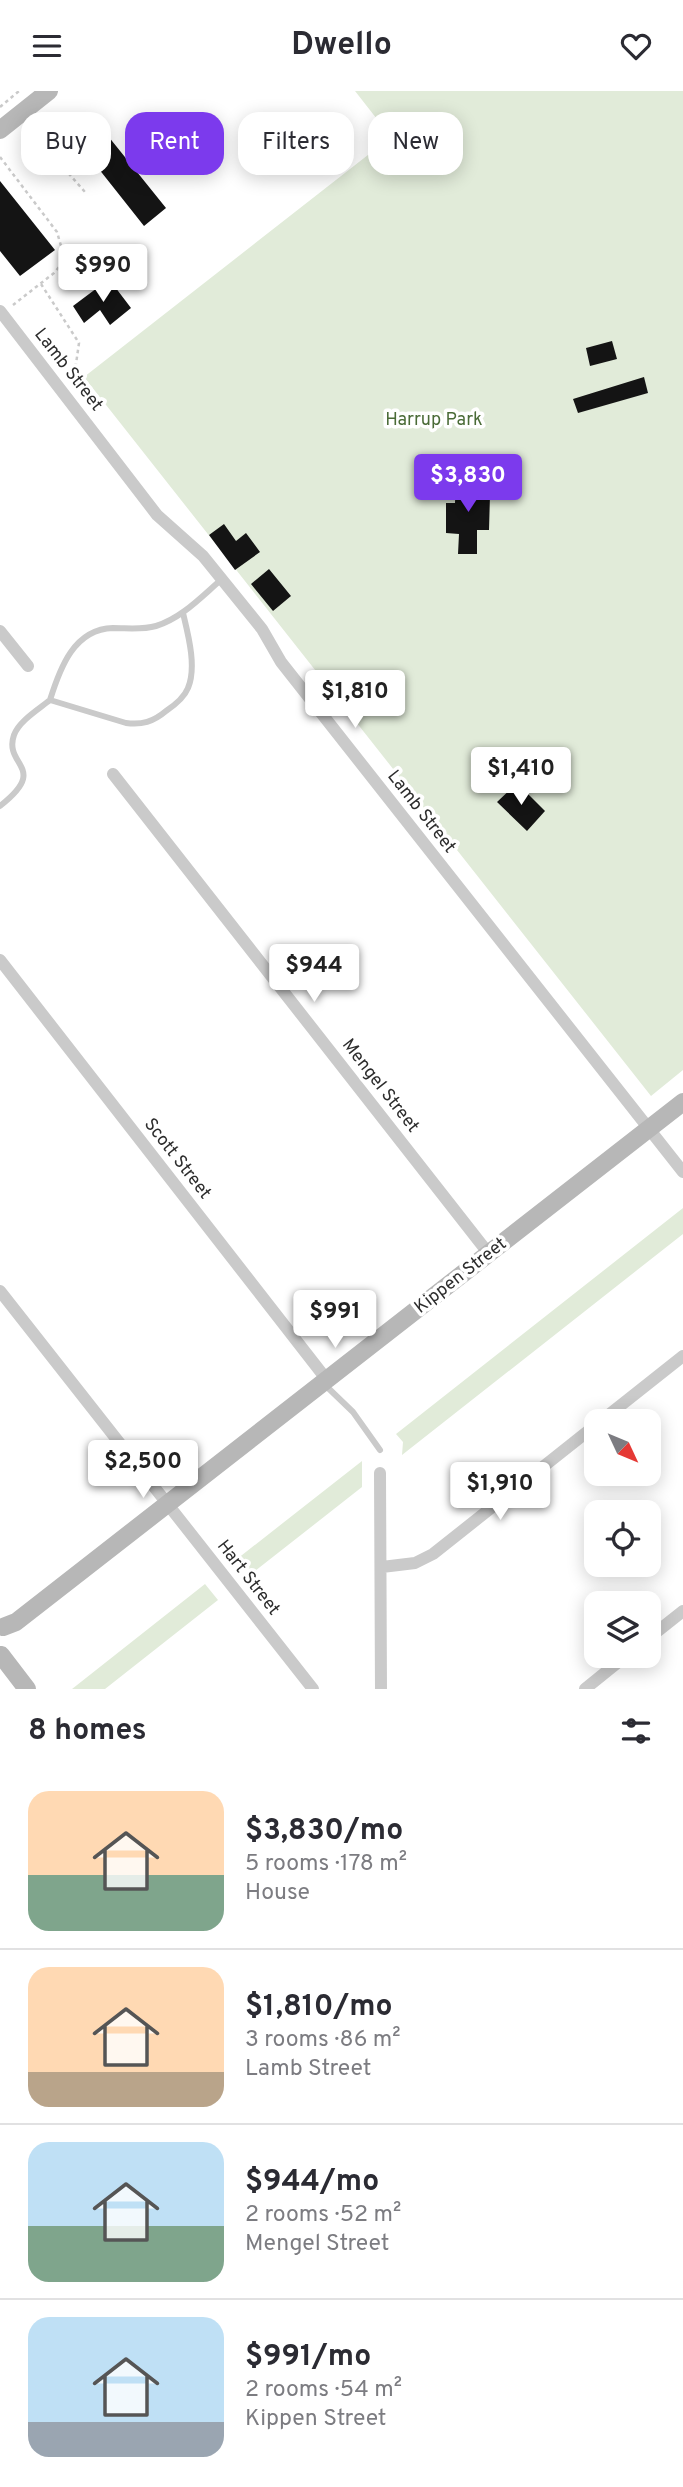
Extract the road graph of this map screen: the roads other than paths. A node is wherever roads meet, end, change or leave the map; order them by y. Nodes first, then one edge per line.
1 (49, 91) edge
2 (0, 129) edge
3 (1, 312) edge
4 (222, 579) junction
5 (183, 613) junction
6 (0, 631) edge
7 (28, 666) dead end
8 (50, 700) junction
9 (113, 774) dead end
10 (0, 806) edge
11 (0, 960) edge
12 (683, 1102) edge
13 (649, 1129) junction
14 (683, 1172) edge
15 (489, 1254) junction
16 (0, 1291) edge
17 (683, 1356) edge
18 (325, 1381) junction
19 (617, 1409) edge
20 (584, 1435) edge
21 (380, 1450) dead end
22 (380, 1473) dead end
23 (168, 1505) junction
24 (382, 1567) junction
25 (683, 1611) edge
26 (2, 1626) edge
27 (661, 1628) edge
28 (0, 1655) edge
29 (611, 1668) edge
30 (27, 1689) edge
31 (313, 1689) edge
32 (381, 1689) edge
33 (585, 1689) edge

1 - 2 street
3 - 4 street, Lamb Street
4 - 5 lane
4 - 13 street, Lamb Street
5 - 8 lane
5 - 8 lane
6 - 7 street
8 - 10 lane
9 - 15 street, Mengel Street
11 - 18 street, Scott Street
12 - 13 street, Kippen Street
13 - 14 street, Lamb Street
13 - 15 street, Kippen Street
15 - 18 street, Kippen Street
16 - 23 street, Hart Street
17 - 19 street
18 - 21 lane, Scott Street
18 - 23 street, Kippen Street
20 - 24 street
22 - 24 street
23 - 26 street, Kippen Street
23 - 31 street, Hart Street
24 - 32 street
25 - 27 street
26 - 28 street
28 - 30 street
29 - 33 street

